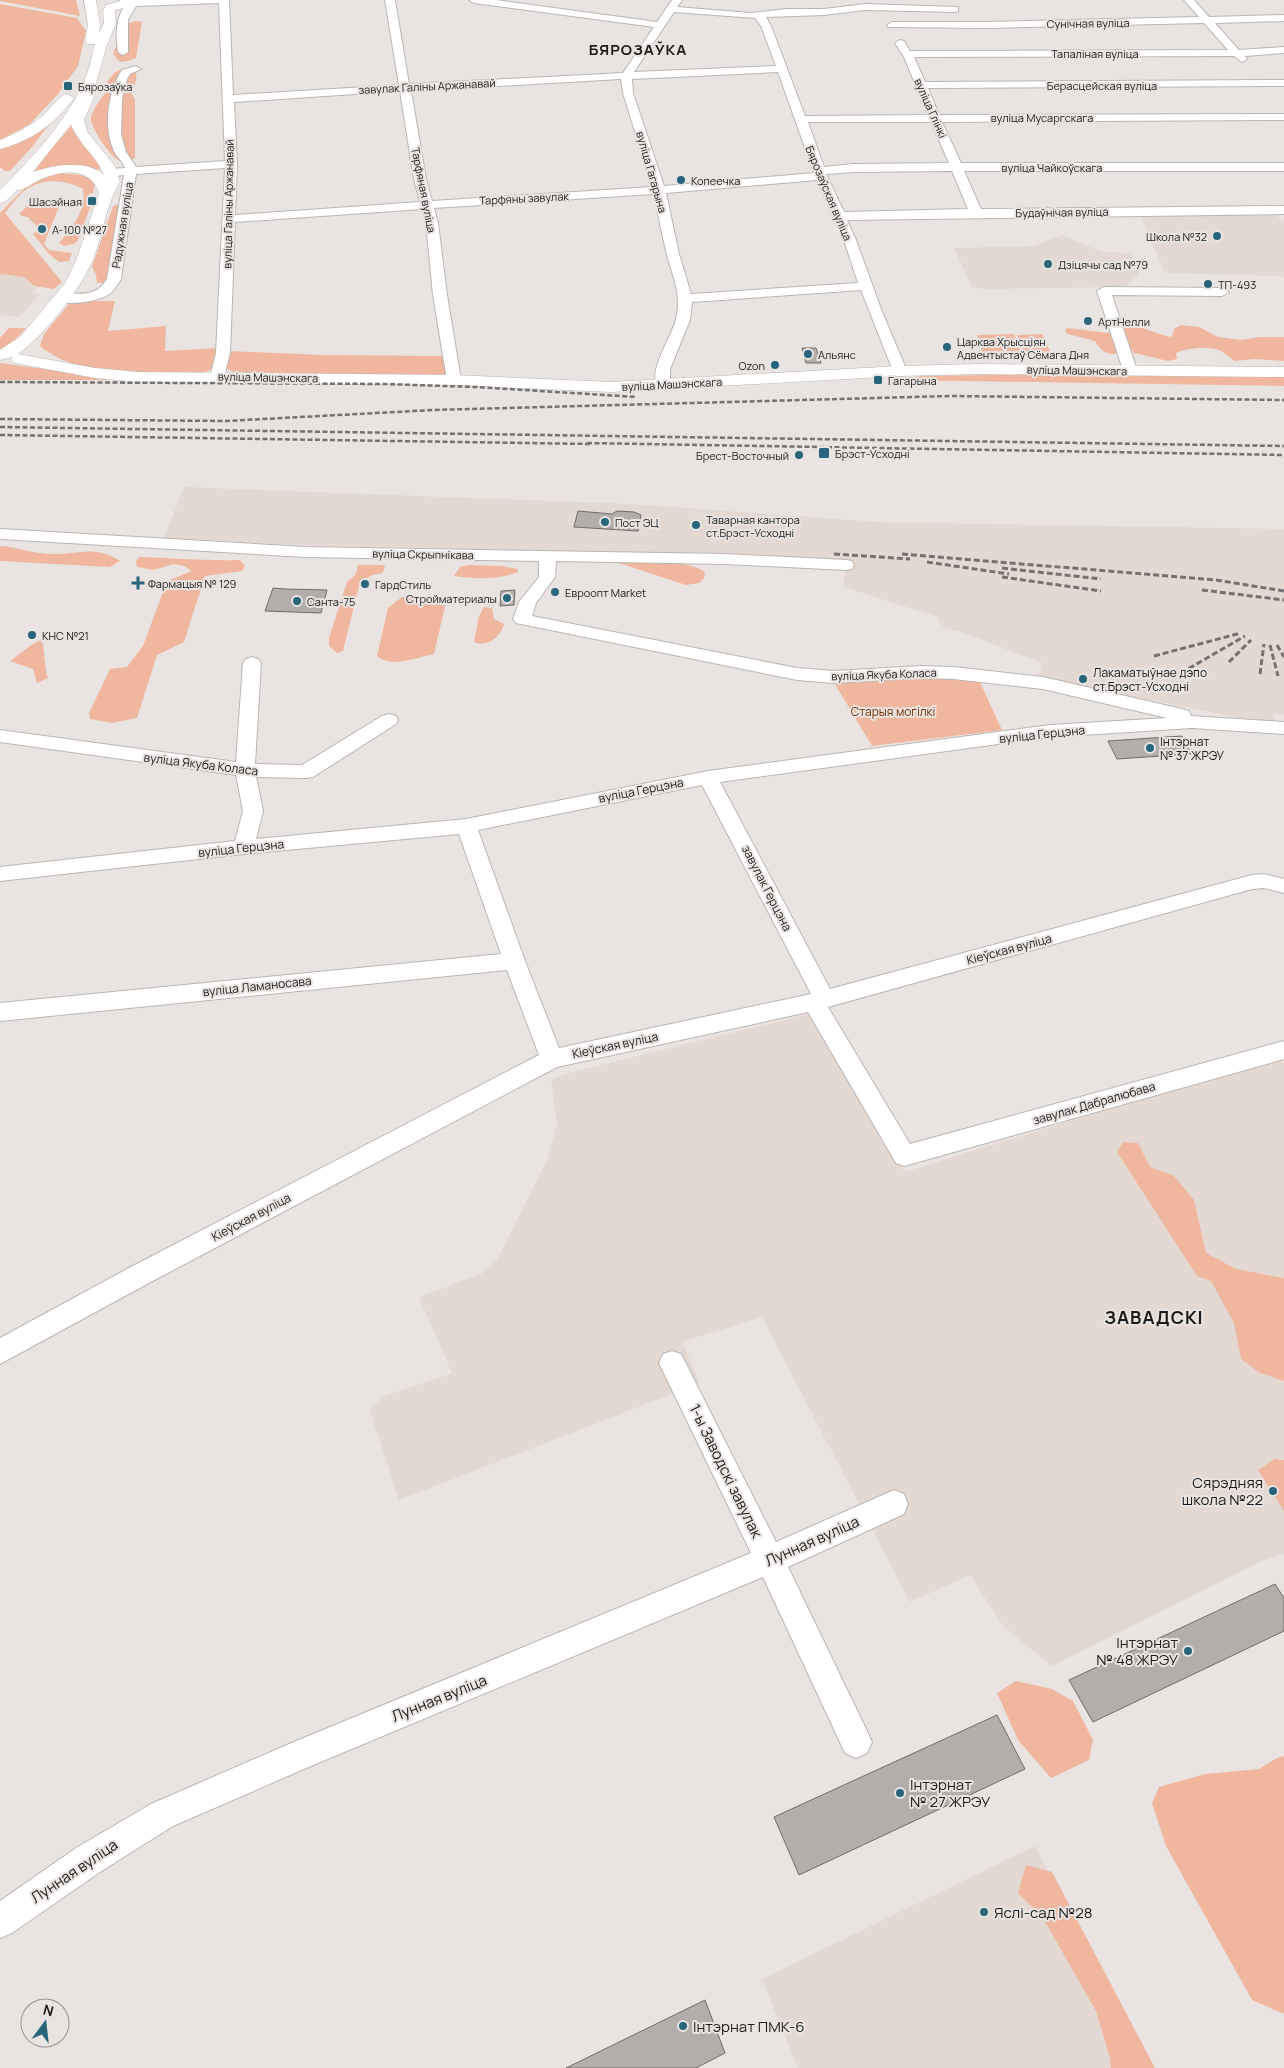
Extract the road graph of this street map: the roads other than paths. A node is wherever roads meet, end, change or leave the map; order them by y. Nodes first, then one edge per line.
1 (90, 0) edge
2 (101, 0) edge
3 (107, 0) edge
4 (220, 0) edge
5 (224, 0) edge
6 (390, 0) edge
7 (474, 0) edge
8 (808, 0) edge
9 (892, 0) edge
10 (1189, 0) edge
11 (127, 2) edge
12 (674, 5) edge
13 (879, 7) junction
14 (955, 9) dead end
15 (801, 12) junction
16 (758, 16) junction
17 (1284, 18) edge
18 (1208, 20) junction
19 (659, 25) junction
20 (892, 25) junction
21 (104, 32) junction
22 (1284, 50) edge
23 (123, 52) dead end
24 (1238, 53) junction
25 (906, 54) junction
26 (136, 69) dead end
27 (782, 70) junction
28 (626, 76) junction
29 (1284, 83) edge
30 (90, 84) junction
31 (921, 85) junction
32 (405, 87) junction
33 (1259, 88) junction
34 (72, 94) junction
35 (228, 99) junction
36 (1276, 114) edge
37 (936, 118) junction
38 (800, 119) junction
39 (0, 145) edge
40 (230, 164) junction
41 (1284, 167) edge
42 (958, 168) junction
43 (131, 171) junction
44 (111, 173) junction
45 (820, 174) junction
46 (0, 181) edge
47 (659, 190) junction
48 (106, 193) junction
49 (0, 199) edge
50 (428, 204) junction
51 (0, 205) edge
52 (1284, 210) edge
53 (976, 213) junction
54 (840, 216) junction
55 (228, 219) junction
56 (866, 286) junction
57 (1222, 292) dead end
58 (61, 298) junction
59 (686, 298) junction
60 (16, 354) edge
61 (1130, 370) junction
62 (900, 372) junction
63 (1284, 372) edge
64 (217, 377) junction
65 (454, 380) junction
66 (663, 385) junction
67 (0, 534) edge
68 (548, 556) junction
69 (846, 565) dead end
70 (252, 663) dead end
71 (389, 720) dead end
72 (1228, 723) junction
73 (1284, 728) edge
74 (0, 736) edge
75 (245, 770) junction
76 (708, 778) junction
77 (466, 826) junction
78 (244, 847) junction
79 (0, 874) edge
80 (1284, 886) edge
81 (514, 961) junction
82 (819, 1000) junction
83 (0, 1012) edge
84 (1284, 1050) edge
85 (552, 1059) junction
86 (904, 1156) joint
87 (0, 1352) edge
88 (672, 1362) dead end
89 (894, 1504) dead end
90 (770, 1560) junction
91 (856, 1742) dead end
92 (0, 1921) edge

1 - 34 main road
2 - 21 main road
3 - 11 main road
4 - 11 street
5 - 35 street, вуліца Галіны Аржанавай
6 - 32 street, Тарфяная вуліца
7 - 19 street
8 - 15 street
9 - 13 street
10 - 18 street
11 - 21 main road
11 - 23 street
12 - 16 street
12 - 19 street
13 - 14 street
13 - 15 street
13 - 20 street, вуліца Глінкі
15 - 16 street
16 - 27 street, Бярозаўская вуліца
17 - 18 street, Сунічная вуліца
18 - 20 street, Сунічная вуліца
18 - 24 street
19 - 28 street
20 - 25 street, вуліца Глінкі
21 - 30 main road
22 - 24 street, Тапаліная вуліца
24 - 25 street, Тапаліная вуліца
24 - 33 street
25 - 31 street, вуліца Глінкі
26 - 43 street, Радужная вуліца
27 - 28 street, завулак Галіны Аржанавай
27 - 38 street, Бярозаўская вуліца
28 - 32 street, завулак Галіны Аржанавай
28 - 47 street, вуліца Гагарына
29 - 33 street, Берасцейская вуліца
30 - 44 main road
30 - 49 main road
31 - 33 street, Берасцейская вуліца
31 - 37 street, вуліца Глінкі
32 - 35 street, завулак Галіны Аржанавай
32 - 50 street, Тарфяная вуліца
34 - 39 main road
34 - 46 main road
35 - 40 street, вуліца Галіны Аржанавай
36 - 37 street, вуліца Мусаргскага
37 - 38 street, вуліца Мусаргскага
37 - 42 street, вуліца Глінкі
38 - 45 street, Бярозаўская вуліца
40 - 43 street, Радужная вуліца
40 - 55 street, вуліца Галіны Аржанавай
41 - 42 street, вуліца Чайкоўскага
42 - 45 street, вуліца Чайкоўскага
42 - 53 street, вуліца Глінкі
43 - 44 street, Радужная вуліца
43 - 58 street, Радужная вуліца
44 - 48 main road
45 - 47 street, Тарфяны завулак
45 - 54 street, Бярозаўская вуліца
47 - 50 street, Тарфяны завулак
47 - 59 street, вуліца Гагарына
48 - 51 main road
48 - 58 main road
50 - 55 street, Тарфяны завулак
50 - 65 street, Тарфяная вуліца
52 - 53 street, Будаўнічая вуліца
53 - 54 street, Будаўнічая вуліца
54 - 56 street, Бярозаўская вуліца
55 - 64 street, вуліца Галіны Аржанавай
56 - 59 street
56 - 62 street, Бярозаўская вуліца
57 - 61 street
58 - 60 main road
59 - 66 street, вуліца Гагарына
60 - 64 main road, вуліца Машэнскага
61 - 62 main road, вуліца Машэнскага
61 - 63 main road, вуліца Машэнскага
62 - 66 main road, вуліца Машэнскага
64 - 65 main road, вуліца Машэнскага
65 - 66 main road, вуліца Машэнскага
67 - 68 street, вуліца Скрыпнікава
68 - 69 street, вуліца Скрыпнікава
68 - 72 street, вуліца Якуба Коласа
70 - 75 street
71 - 75 street, вуліца Якуба Коласа
72 - 73 street, вуліца Герцэна
72 - 76 street, вуліца Герцэна
74 - 75 street, вуліца Якуба Коласа
75 - 78 street
76 - 77 street, вуліца Герцэна
76 - 82 street, завулак Герцэна
77 - 78 street, вуліца Герцэна
77 - 81 street
78 - 79 street, вуліца Герцэна
80 - 82 street, Кіеўская вуліца
81 - 83 street, вуліца Ламаносава
81 - 85 street
82 - 85 street, Кіеўская вуліца
82 - 86 street, завулак Герцэна
84 - 86 street, завулак Дабралюбава
85 - 87 street, Кіеўская вуліца
88 - 90 street, 1-ы Заводскі завулак
89 - 90 street, Лунная вуліца
90 - 91 street, 1-ы Заводскі завулак
90 - 92 street, Лунная вуліца

